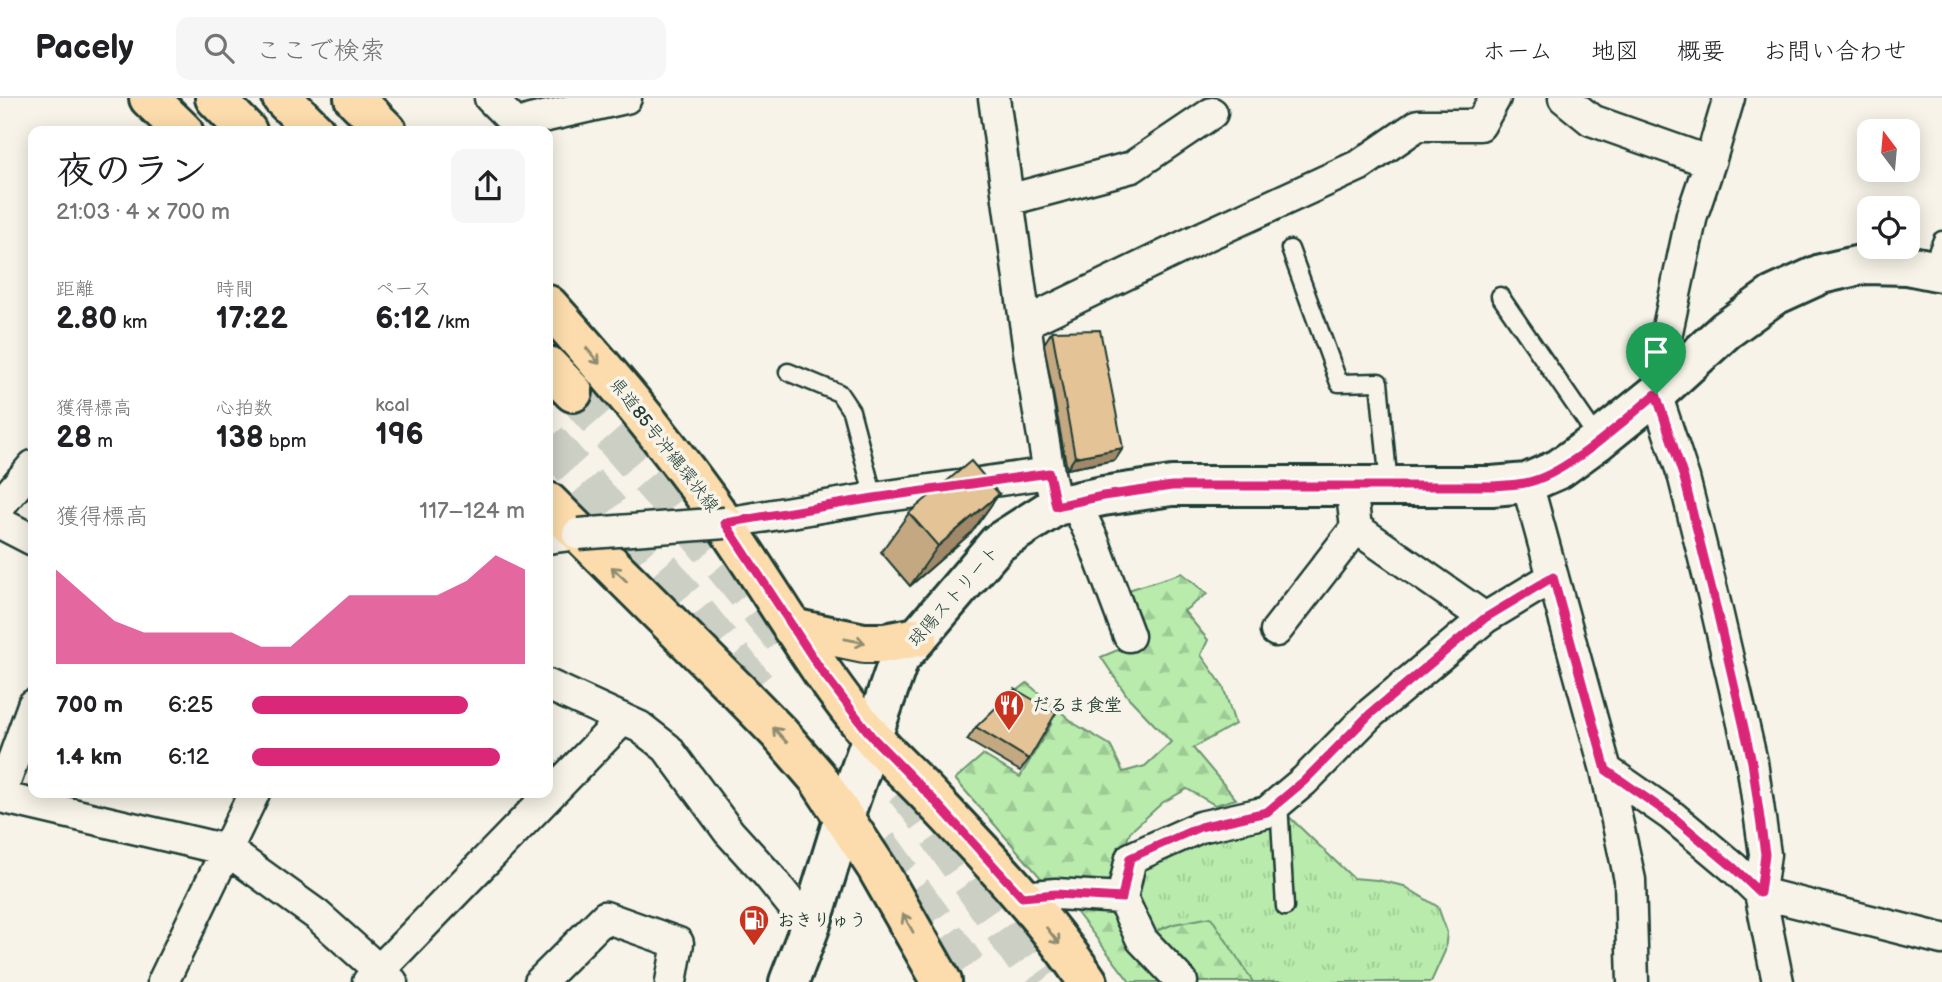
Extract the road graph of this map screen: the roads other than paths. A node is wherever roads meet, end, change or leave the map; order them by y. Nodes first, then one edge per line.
1 (149, 98) edge
2 (215, 98) edge
3 (282, 98) edge
4 (354, 98) edge
5 (491, 98) edge
6 (626, 98) edge
7 (994, 98) edge
8 (1495, 98) edge
9 (1564, 98) edge
10 (1729, 98) edge
11 (1212, 113) dead end
12 (528, 120) edge
13 (178, 126) edge
14 (242, 126) edge
15 (310, 126) edge
16 (382, 126) edge
17 (1710, 162) junction
18 (1008, 200) junction
19 (1290, 249) dead end
20 (1938, 260) edge
21 (1500, 296) dead end
22 (553, 311) edge
23 (1025, 323) junction
24 (789, 372) dead end
25 (1669, 382) junction
26 (1599, 440) junction
27 (28, 473) edge
28 (1527, 483) junction
29 (1351, 486) junction
30 (1390, 486) junction
31 (1060, 494) junction
32 (874, 498) junction
33 (0, 505) edge
34 (553, 513) edge
35 (0, 523) edge
36 (725, 523) junction
37 (1356, 528) junction
38 (563, 536) edge
39 (28, 537) edge
40 (1553, 577) junction
41 (1485, 618) junction
42 (792, 628) junction
43 (1276, 631) dead end
44 (1129, 636) dead end
45 (918, 637) junction
46 (553, 687) edge
47 (28, 719) edge
48 (622, 719) junction
49 (872, 737) junction
50 (1606, 770) junction
51 (553, 793) edge
52 (0, 797) edge
53 (252, 798) edge
54 (548, 798) edge
55 (1279, 802) junction
56 (844, 817) junction
57 (227, 850) junction
58 (1760, 893) junction
59 (1022, 897) junction
60 (1122, 898) junction
61 (1284, 907) dead end
62 (810, 927) junction
63 (1942, 939) edge
64 (380, 978) edge
65 (163, 982) edge
66 (540, 982) edge
67 (671, 982) edge
68 (789, 982) edge
69 (942, 982) edge
70 (1088, 982) edge
71 (1182, 982) edge
72 (1633, 982) edge
73 (1778, 982) edge

1 - 13 main road
2 - 14 main road
3 - 15 main road
4 - 16 main road
5 - 12 street
6 - 12 street
7 - 18 street
8 - 23 street
9 - 17 street
10 - 17 street
11 - 18 street
17 - 25 street
18 - 23 street
19 - 30 lane
20 - 25 main road, 球陽ストリート
21 - 26 lane
22 -> 36 main road, 県道85号沖縄環状線
23 - 31 street
24 - 32 lane
25 - 26 main road, 球陽ストリート
25 - 58 street
26 - 28 main road, 球陽ストリート
27 - 33 street
28 - 30 main road, 球陽ストリート
28 - 40 street
29 - 30 main road, 球陽ストリート
29 - 31 main road, 球陽ストリート
29 - 37 street
31 - 32 street
31 - 44 street
31 - 45 main road, 球陽ストリート
32 - 36 street
34 - 38 main road
35 - 39 street
36 - 38 street, bridge
36 - 42 main road, 県道85号沖縄環状線
37 - 41 street
37 - 43 street
56 -> 38 main road
40 - 41 street
40 - 50 street
41 - 55 street
42 -> 45 main road
42 - 49 main road, 県道85号沖縄環状線
45 - 49 main road, 球陽ストリート
46 - 48 street
47 - 52 street
48 - 51 street
48 - 62 street
49 - 56 main road, 球陽ストリート
49 - 59 main road, 県道85号沖縄環状線
50 - 58 street
50 - 72 street
52 - 57 street
53 - 57 street
54 - 64 street
55 - 60 street
55 - 61 lane
56 - 62 main road, 球陽ストリート
69 -> 56 main road
57 - 64 street
57 - 65 street
58 - 63 street
58 - 73 street
59 - 60 street
59 -> 70 main road, 県道85号沖縄環状線
60 - 71 street
62 - 68 main road, 球陽ストリート
66 - 67 street

